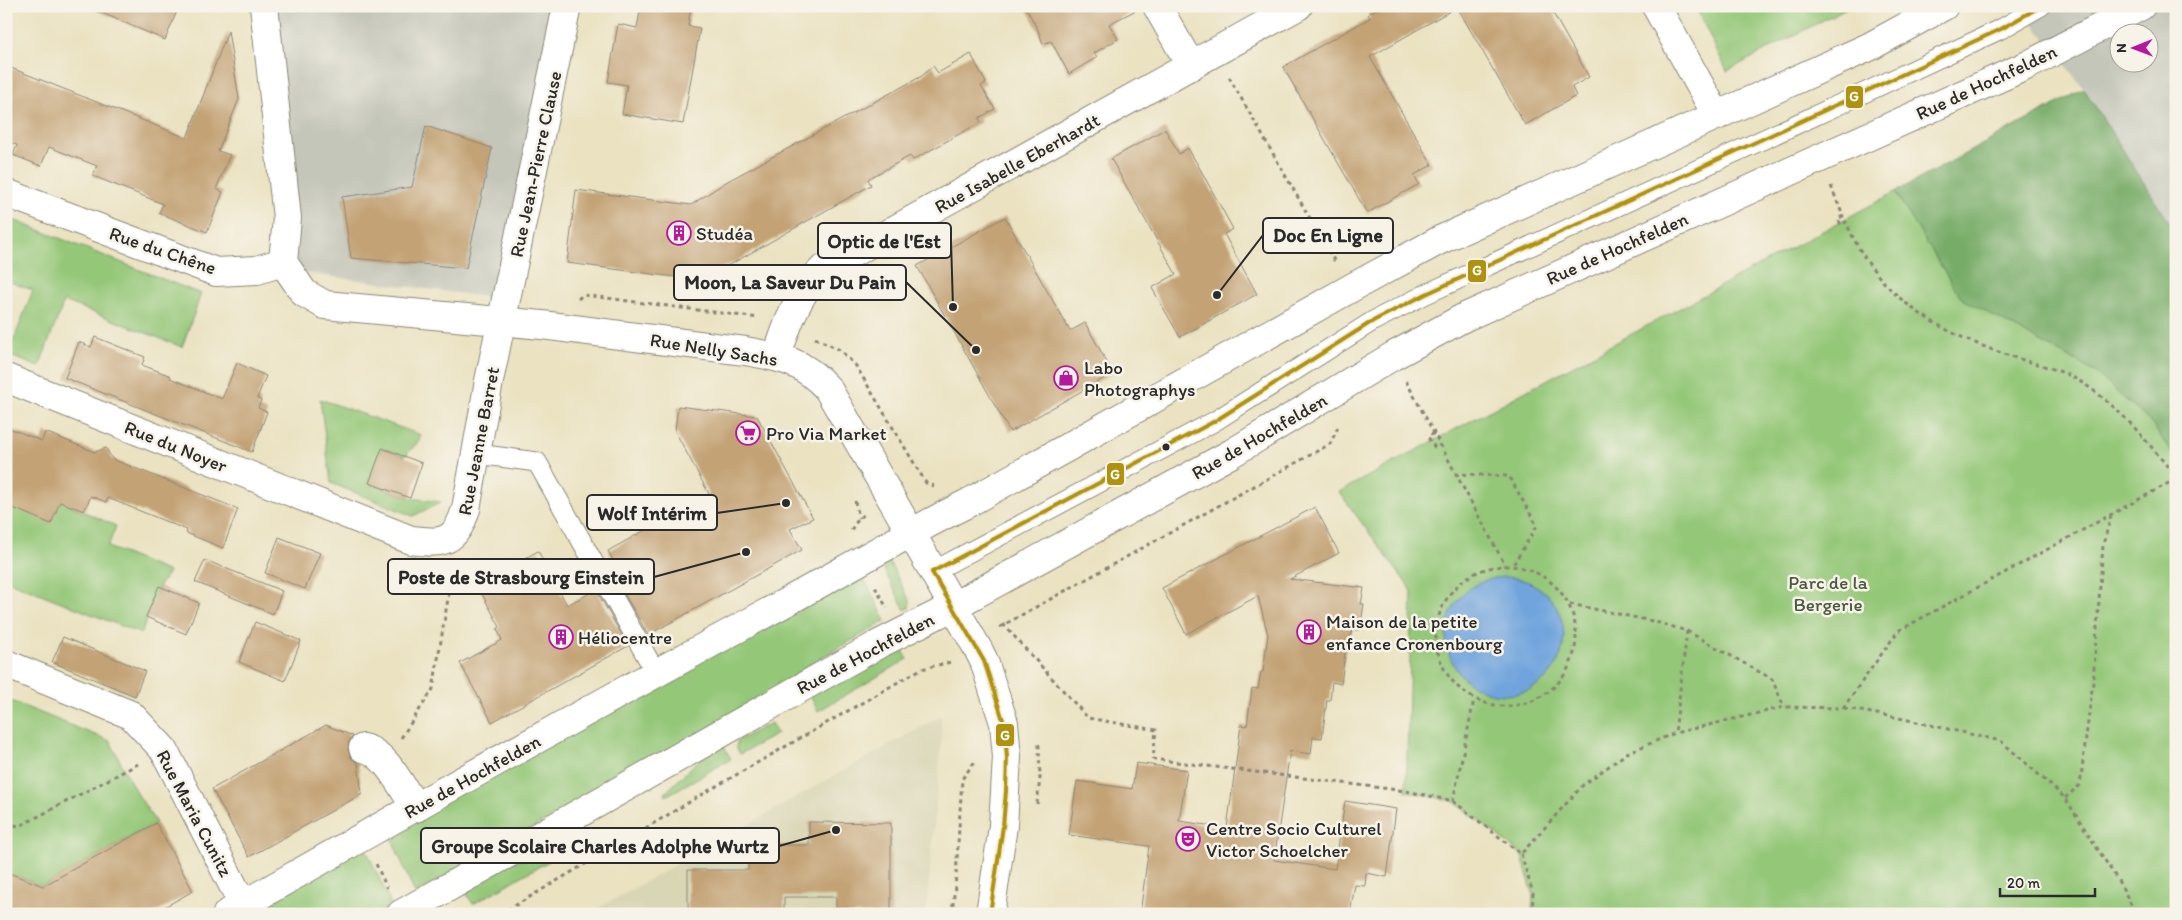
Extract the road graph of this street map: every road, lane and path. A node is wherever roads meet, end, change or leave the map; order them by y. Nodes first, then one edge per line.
1 (264, 6) edge
2 (567, 6) edge
3 (1157, 6) edge
4 (1298, 6) edge
5 (1656, 6) edge
6 (1944, 6) edge
7 (2041, 6) edge
8 (2141, 6) edge
9 (1214, 53) junction
10 (1191, 66) junction
11 (1717, 116) junction
12 (1828, 181) dead end
13 (6, 193) edge
14 (283, 262) junction
15 (1353, 287) junction
16 (494, 320) junction
17 (777, 356) junction
18 (1393, 356) junction
19 (6, 378) edge
20 (1416, 378) dead end
21 (1407, 383) junction
22 (1399, 387) dead end
23 (1342, 418) dead end
24 (1434, 433) junction
25 (1440, 445) junction
26 (477, 454) junction
27 (1456, 474) junction
28 (2176, 478) edge
29 (853, 496) dead end
30 (346, 514) joint
31 (2112, 514) junction
32 (460, 528) junction
33 (909, 533) junction
34 (848, 536) dead end
35 (1514, 564) junction
36 (1504, 565) junction
37 (932, 572) junction
38 (874, 585) dead end
39 (1570, 604) junction
40 (952, 606) junction
41 (891, 616) dead end
42 (1686, 631) junction
43 (6, 664) edge
44 (957, 669) dead end
45 (656, 672) junction
46 (1474, 700) junction
47 (1784, 707) junction
48 (1844, 708) junction
49 (1675, 733) junction
50 (164, 750) junction
51 (374, 755) joint
52 (979, 756) dead end
53 (2065, 798) junction
54 (1453, 801) junction
55 (416, 808) junction
56 (6, 824) edge
57 (364, 836) junction
58 (1521, 854) junction
59 (396, 905) edge
60 (235, 909) edge
61 (501, 914) edge
62 (952, 914) edge
63 (990, 914) edge
64 (1532, 914) edge
65 (2136, 914) edge

1 - 14 street
2 - 16 street, Rue Jean-Pierre Clause
3 - 10 street
4 - 9 street, Rue Isabelle Eberhardt
5 - 11 street
6 - 11 street, Rue de Hochfelden
7 - 37 lane
8 - 18 street, Rue de Hochfelden
9 - 10 street, Rue Isabelle Eberhardt
9 - 15 path
10 - 17 street, Rue Isabelle Eberhardt
11 - 15 street, Rue de Hochfelden
12 - 28 path
13 - 14 street, Rue du Chêne
14 - 16 street
15 - 33 street, Rue de Hochfelden
16 - 17 street, Rue Nelly Sachs
16 - 26 street, Rue Jeanne Barret
17 - 33 street, Rue Nelly Sachs
18 - 21 path
18 - 40 street, Rue de Hochfelden
19 - 30 street, Rue du Noyer
20 - 21 path
21 - 22 path
21 - 24 path
23 - 54 path
24 - 25 path
24 - 25 path
25 - 27 path
26 - 32 street, Rue Jeanne Barret
26 - 45 lane
27 - 35 path
27 - 36 path
28 - 31 path
29 - 34 path
30 - 32 street, Rue Jeanne Barret
31 - 48 path
31 - 53 path
32 - 51 path
33 - 37 street, Rue Nelly Sachs
33 - 45 street, Rue de Hochfelden
35 - 36 path
35 - 39 path
36 - 46 path
37 - 40 street, Rue Nelly Sachs
38 - 41 path
39 - 42 path
39 - 46 path
40 - 59 street, Rue de Hochfelden
40 - 63 street, Rue Nelly Sachs
42 - 47 path
42 - 49 path
43 - 50 street, Rue Maria Cunitz
44 - 61 path
45 - 55 street, Rue de Hochfelden
46 - 54 path
47 - 48 path
47 - 49 path
48 - 53 path
49 - 58 path
50 - 56 path
50 - 60 street, Rue Maria Cunitz
51 - 55 street
52 - 62 path
53 - 65 path
54 - 58 path
55 - 57 street, Rue de Hochfelden
57 - 59 path
57 - 60 street, Rue de Hochfelden
58 - 64 path

